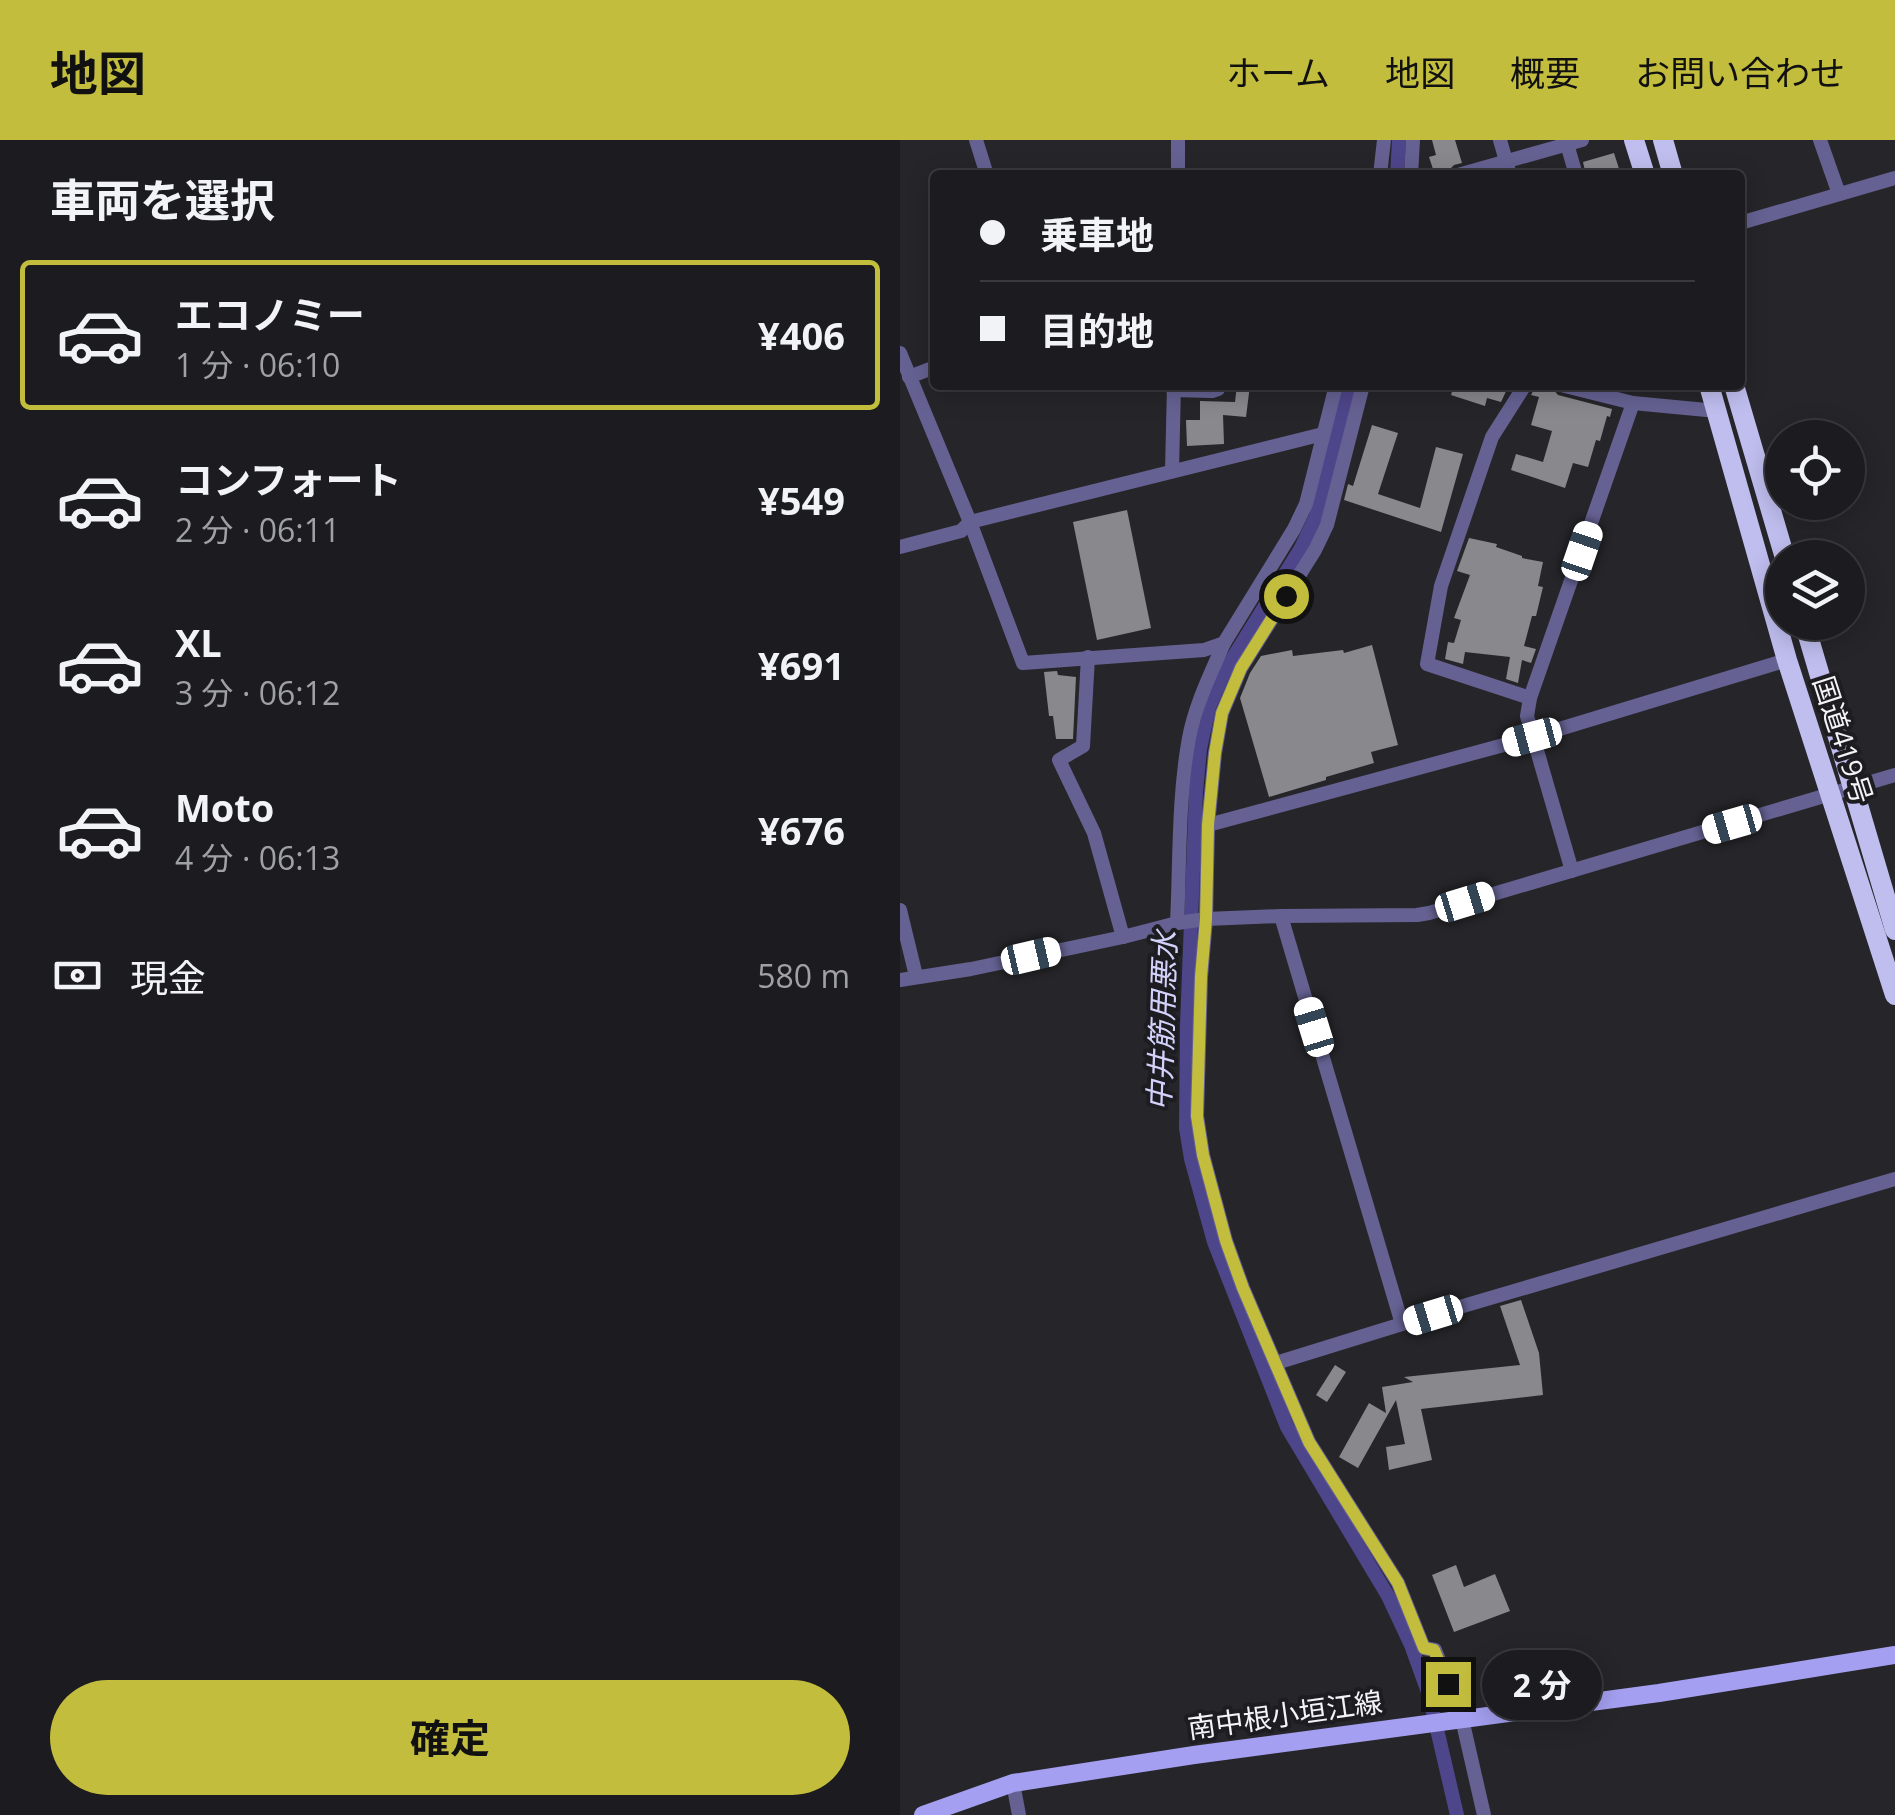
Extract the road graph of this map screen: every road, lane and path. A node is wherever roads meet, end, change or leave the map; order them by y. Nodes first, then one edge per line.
1 (976, 140) edge
2 (1178, 140) edge
3 (1384, 140) edge
4 (1413, 140) edge
5 (1500, 140) edge
6 (1634, 140) edge
7 (1663, 140) edge
8 (1820, 140) edge
9 (1575, 142) edge
10 (1508, 168) edge
11 (985, 170) edge
12 (1178, 170) edge
13 (1381, 170) edge
14 (1411, 170) edge
15 (1576, 170) edge
16 (1643, 170) edge
17 (1672, 170) edge
18 (1895, 178) edge
19 (1839, 194) junction
20 (1745, 222) edge
21 (900, 354) edge
22 (930, 369) edge
23 (909, 377) junction
24 (1174, 390) edge
25 (1335, 390) edge
26 (1363, 390) edge
27 (1522, 390) edge
28 (1581, 390) edge
29 (1630, 390) edge
30 (1711, 390) edge
31 (1735, 390) edge
32 (1629, 402) junction
33 (1717, 411) junction
34 (1323, 434) junction
35 (1172, 470) junction
36 (970, 522) junction
37 (1780, 540) edge
38 (900, 548) edge
39 (1248, 605) junction
40 (1271, 619) junction
41 (1809, 640) edge
42 (1224, 643) junction
43 (1088, 657) junction
44 (1788, 660) junction
45 (1530, 698) junction
46 (1532, 737) junction
47 (1895, 775) edge
48 (1853, 788) junction
49 (1832, 795) junction
50 (1208, 825) junction
51 (1572, 870) junction
52 (900, 910) edge
53 (1281, 916) junction
54 (1206, 919) junction
55 (1177, 923) junction
56 (1895, 930) edge
57 (1123, 937) junction
58 (908, 978) edge
59 (1895, 995) edge
60 (1895, 1179) edge
61 (1402, 1324) junction
62 (1276, 1363) junction
63 (1895, 1655) edge
64 (1456, 1719) junction
65 (1013, 1783) junction
66 (924, 1815) edge
67 (1018, 1815) edge
68 (1484, 1815) edge

1 - 11 street
2 - 12 street
3 - 13 street
4 - 14 street
5 - 10 street
6 - 16 highway
7 - 17 highway
8 - 19 street
9 - 10 street
9 - 15 street
18 - 19 street
19 - 20 street
21 - 23 street
22 - 23 street
23 - 36 street
24 - 35 street
25 - 34 street
26 - 40 street
27 - 45 street
28 - 32 street
29 - 32 street
30 - 33 highway, 国道419号
31 - 37 highway
32 - 33 street
32 - 45 street
33 - 44 highway, 国道419号
34 - 35 street
34 - 39 street
35 - 36 street
36 - 38 street
36 - 43 street
39 - 40 street
39 - 42 street
40 - 50 street
41 - 48 highway, 国道419号
42 - 43 street
42 - 55 street
43 - 57 street
44 - 46 street
44 - 49 highway, 国道419号
45 - 46 street
46 - 50 street
46 - 51 street
47 - 48 street
48 - 49 street
48 - 56 highway, 国道419号
49 - 51 street
49 - 59 highway, 国道419号
50 - 54 street
51 - 53 street
52 - 58 street
53 - 54 street
53 - 61 street
54 - 55 street
54 - 62 street
55 - 57 street
57 - 58 street
60 - 61 street
61 - 62 street
62 - 64 street
63 - 64 main road, 南中根小垣江線
64 - 65 main road, 南中根小垣江線
64 - 68 street
65 - 66 main road, 南中根小垣江線
65 - 67 street

